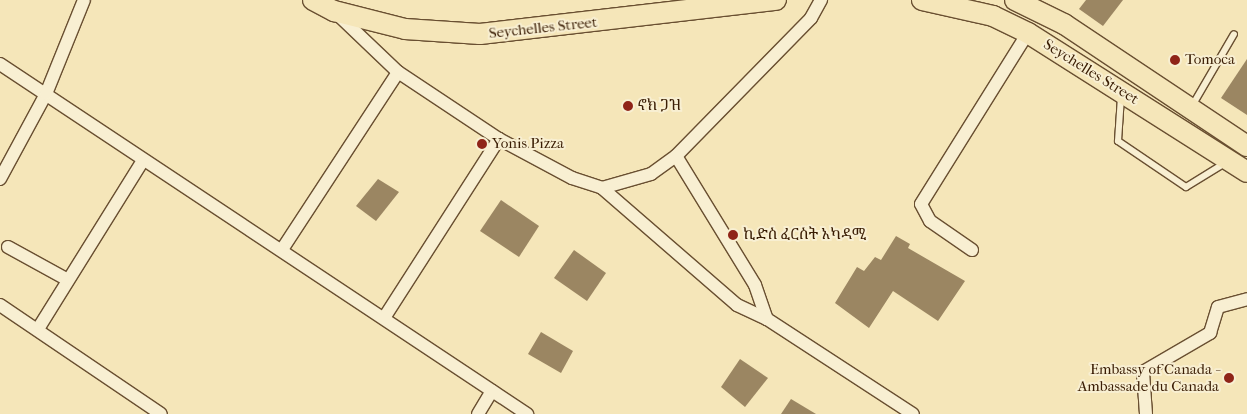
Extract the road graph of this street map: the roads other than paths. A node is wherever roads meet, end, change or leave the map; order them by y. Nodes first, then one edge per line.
1 (84, 0) edge
2 (313, 0) edge
3 (776, 0) edge
4 (821, 0) edge
5 (922, 0) edge
6 (1015, 0) edge
7 (334, 11) junction
8 (1028, 33) junction
9 (1234, 34) dead end
10 (0, 64) edge
11 (398, 72) junction
12 (1122, 91) junction
13 (46, 94) junction
14 (1190, 109) junction
15 (499, 139) junction
16 (1247, 146) edge
17 (676, 156) junction
18 (143, 160) junction
19 (1228, 160) junction
20 (1247, 172) edge
21 (0, 179) edge
22 (602, 188) junction
23 (8, 248) dead end
24 (283, 248) junction
25 (972, 250) dead end
26 (68, 280) junction
27 (1247, 298) edge
28 (0, 305) edge
29 (384, 318) junction
30 (767, 319) junction
31 (38, 329) junction
32 (492, 391) junction
33 (161, 414) edge
34 (478, 414) edge
35 (527, 414) edge
36 (913, 414) edge
37 (1146, 414) edge

1 - 13 street
2 - 7 main road, Seychelles Street
3 - 7 main road, Seychelles Street
4 - 17 street
5 - 8 main road, Seychelles Street
6 - 14 main road, Seychelles Street
7 - 11 street
8 - 12 main road, Seychelles Street
8 - 25 street
9 - 14 lane
10 - 13 street
11 - 15 street
11 - 24 street
12 - 19 main road, Seychelles Street
12 - 19 lane
13 - 18 street
13 - 21 street
14 - 16 main road, Seychelles Street
15 - 22 street
15 - 29 street
17 - 22 street
17 - 30 street
18 - 24 street
18 - 26 street
19 - 20 main road, Seychelles Street
22 - 30 street
23 - 26 street
24 - 29 street
26 - 31 street
27 - 37 street
28 - 31 street
29 - 32 street
30 - 36 street
31 - 33 street
32 - 34 street
32 - 35 street

